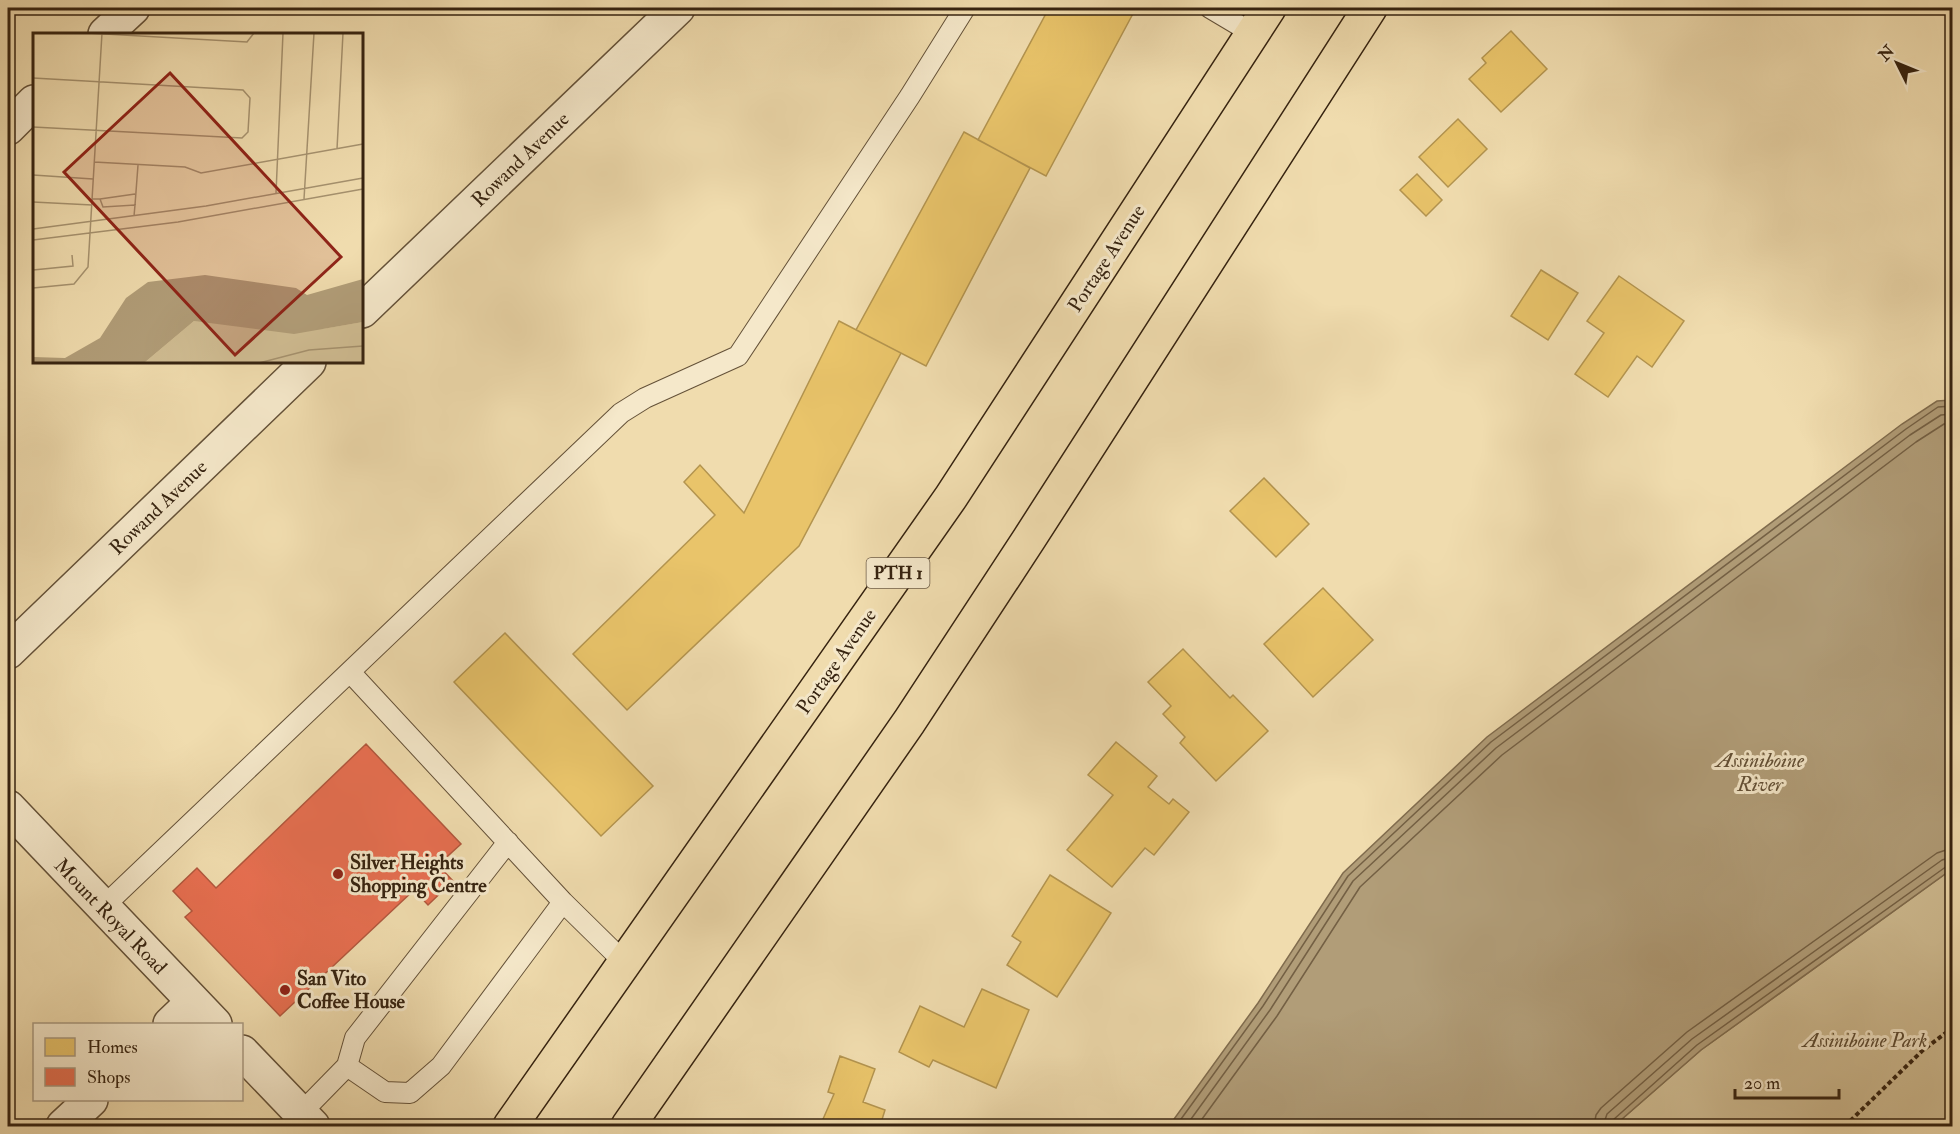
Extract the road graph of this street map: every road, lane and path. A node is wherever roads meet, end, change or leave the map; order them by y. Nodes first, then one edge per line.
1 (133, 8) edge
2 (678, 8) edge
3 (965, 8) edge
4 (1210, 8) edge
5 (1370, 8) edge
6 (1260, 20) edge
7 (106, 33) edge
8 (33, 103) edge
9 (8, 128) edge
10 (363, 310) edge
11 (308, 363) edge
12 (8, 652) edge
13 (350, 672) junction
14 (8, 807) edge
15 (508, 842) junction
16 (563, 902) junction
17 (103, 907) junction
18 (625, 963) junction
19 (204, 1013) edge
20 (173, 1023) edge
21 (1953, 1028) edge
22 (243, 1053) edge
23 (347, 1066) junction
24 (90, 1101) edge
25 (1953, 1115) edge
26 (307, 1120) edge
27 (63, 1126) edge
28 (510, 1126) edge
29 (628, 1126) edge
30 (1845, 1126) edge
31 (1943, 1126) edge

1 - 7 street
2 - 10 street, Rowand Avenue
3 - 13 lane
4 - 6 lane
5 - 29 highway
6 - 18 highway, Portage Avenue / PTH 1
8 - 9 street
11 - 12 street, Rowand Avenue
13 - 15 lane
13 - 17 lane
14 - 17 street, Mount Royal Road
15 - 16 lane
15 - 23 lane
16 - 18 lane
16 - 23 lane
17 - 19 street, Mount Royal Road
18 - 28 highway, Portage Avenue / PTH 1
19 - 20 street
21 - 30 path
22 - 26 street
23 - 26 lane
24 - 27 street
25 - 31 path

